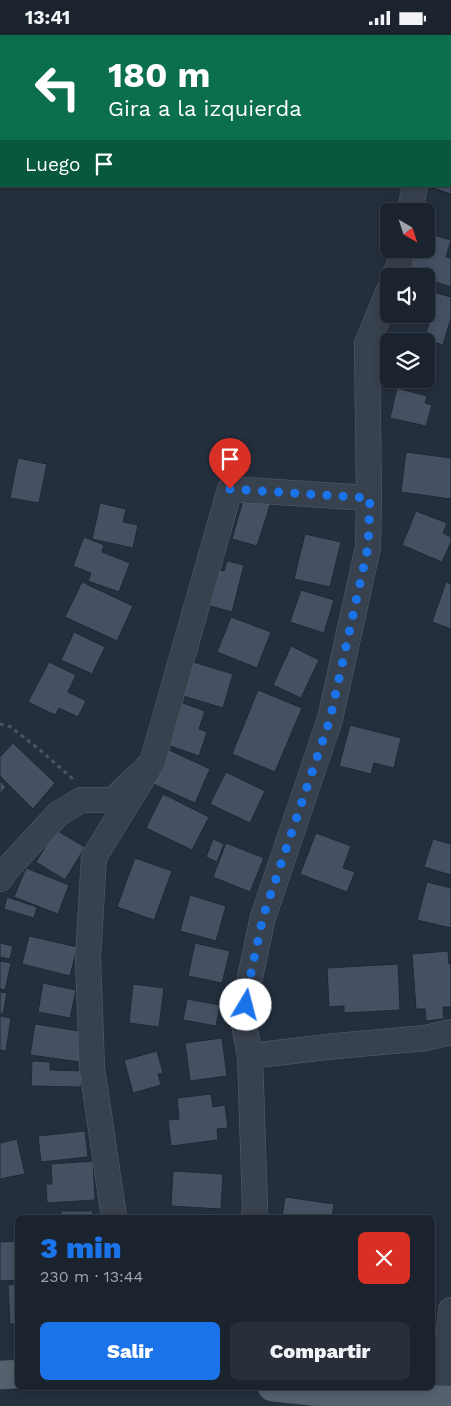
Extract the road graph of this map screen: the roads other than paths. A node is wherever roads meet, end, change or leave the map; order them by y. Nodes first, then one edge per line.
1 (414, 187) edge
2 (411, 203) edge
3 (380, 312) edge
4 (370, 498) junction
5 (152, 763) junction
6 (0, 879) edge
7 (451, 1032) edge
8 (250, 1056) junction
9 (114, 1215) edge
10 (254, 1215) edge
11 (451, 1311) edge
12 (15, 1374) edge
13 (0, 1375) edge
14 (290, 1390) edge
15 (349, 1400) edge
16 (449, 1400) edge

1 - 2 street
3 - 4 street
4 - 5 street
4 - 8 street
5 - 6 street
5 - 9 street
7 - 8 street
8 - 10 street
11 - 16 street
12 - 13 main road
14 - 15 main road
15 - 16 main road

